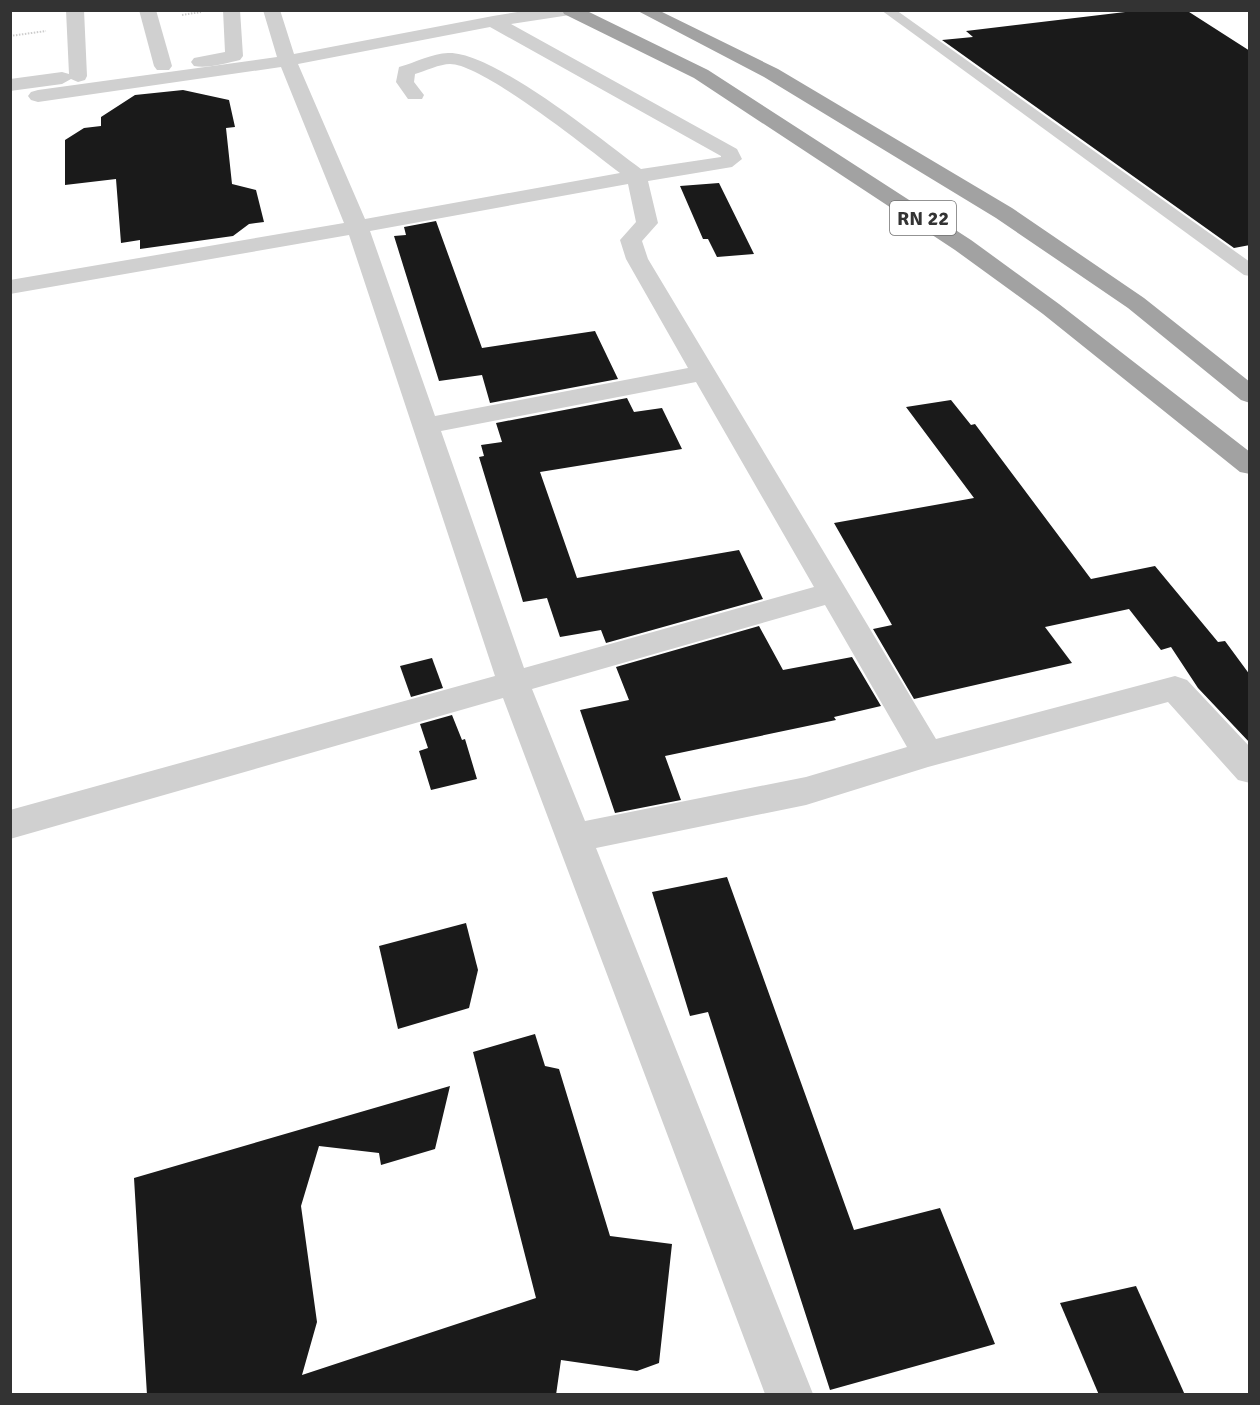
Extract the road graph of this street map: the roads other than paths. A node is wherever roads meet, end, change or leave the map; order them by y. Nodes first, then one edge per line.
1 (231, 10) edge
2 (272, 10) edge
3 (570, 10) edge
4 (644, 10) edge
5 (887, 10) edge
6 (147, 15) edge
7 (75, 19) edge
8 (493, 21) junction
9 (287, 61) junction
10 (163, 66) junction
11 (78, 76) junction
12 (10, 85) edge
13 (415, 95) dead end
14 (38, 96) dead end
15 (637, 176) junction
16 (357, 227) junction
17 (1250, 271) edge
18 (10, 287) edge
19 (702, 373) junction
20 (1250, 395) edge
21 (426, 426) junction
22 (1250, 466) edge
23 (834, 592) junction
24 (514, 684) junction
25 (928, 754) junction
26 (1250, 770) edge
27 (10, 825) edge
28 (574, 838) junction
29 (789, 1395) edge

1 - 10 street
2 - 9 street
3 - 8 street
3 - 22 highway, RN 22
4 - 20 highway, RN 22
5 - 17 lane
6 - 10 street
7 - 11 street
8 - 9 street
8 - 15 street
9 - 14 street
9 - 16 street
10 - 11 street
11 - 12 street
13 - 15 street
15 - 16 street
15 - 19 street
16 - 18 street
16 - 21 street
19 - 21 street
19 - 23 street
21 - 24 street
23 - 24 street
23 - 25 street
24 - 27 street
24 - 28 street
25 - 26 street
25 - 28 street
28 - 29 street

